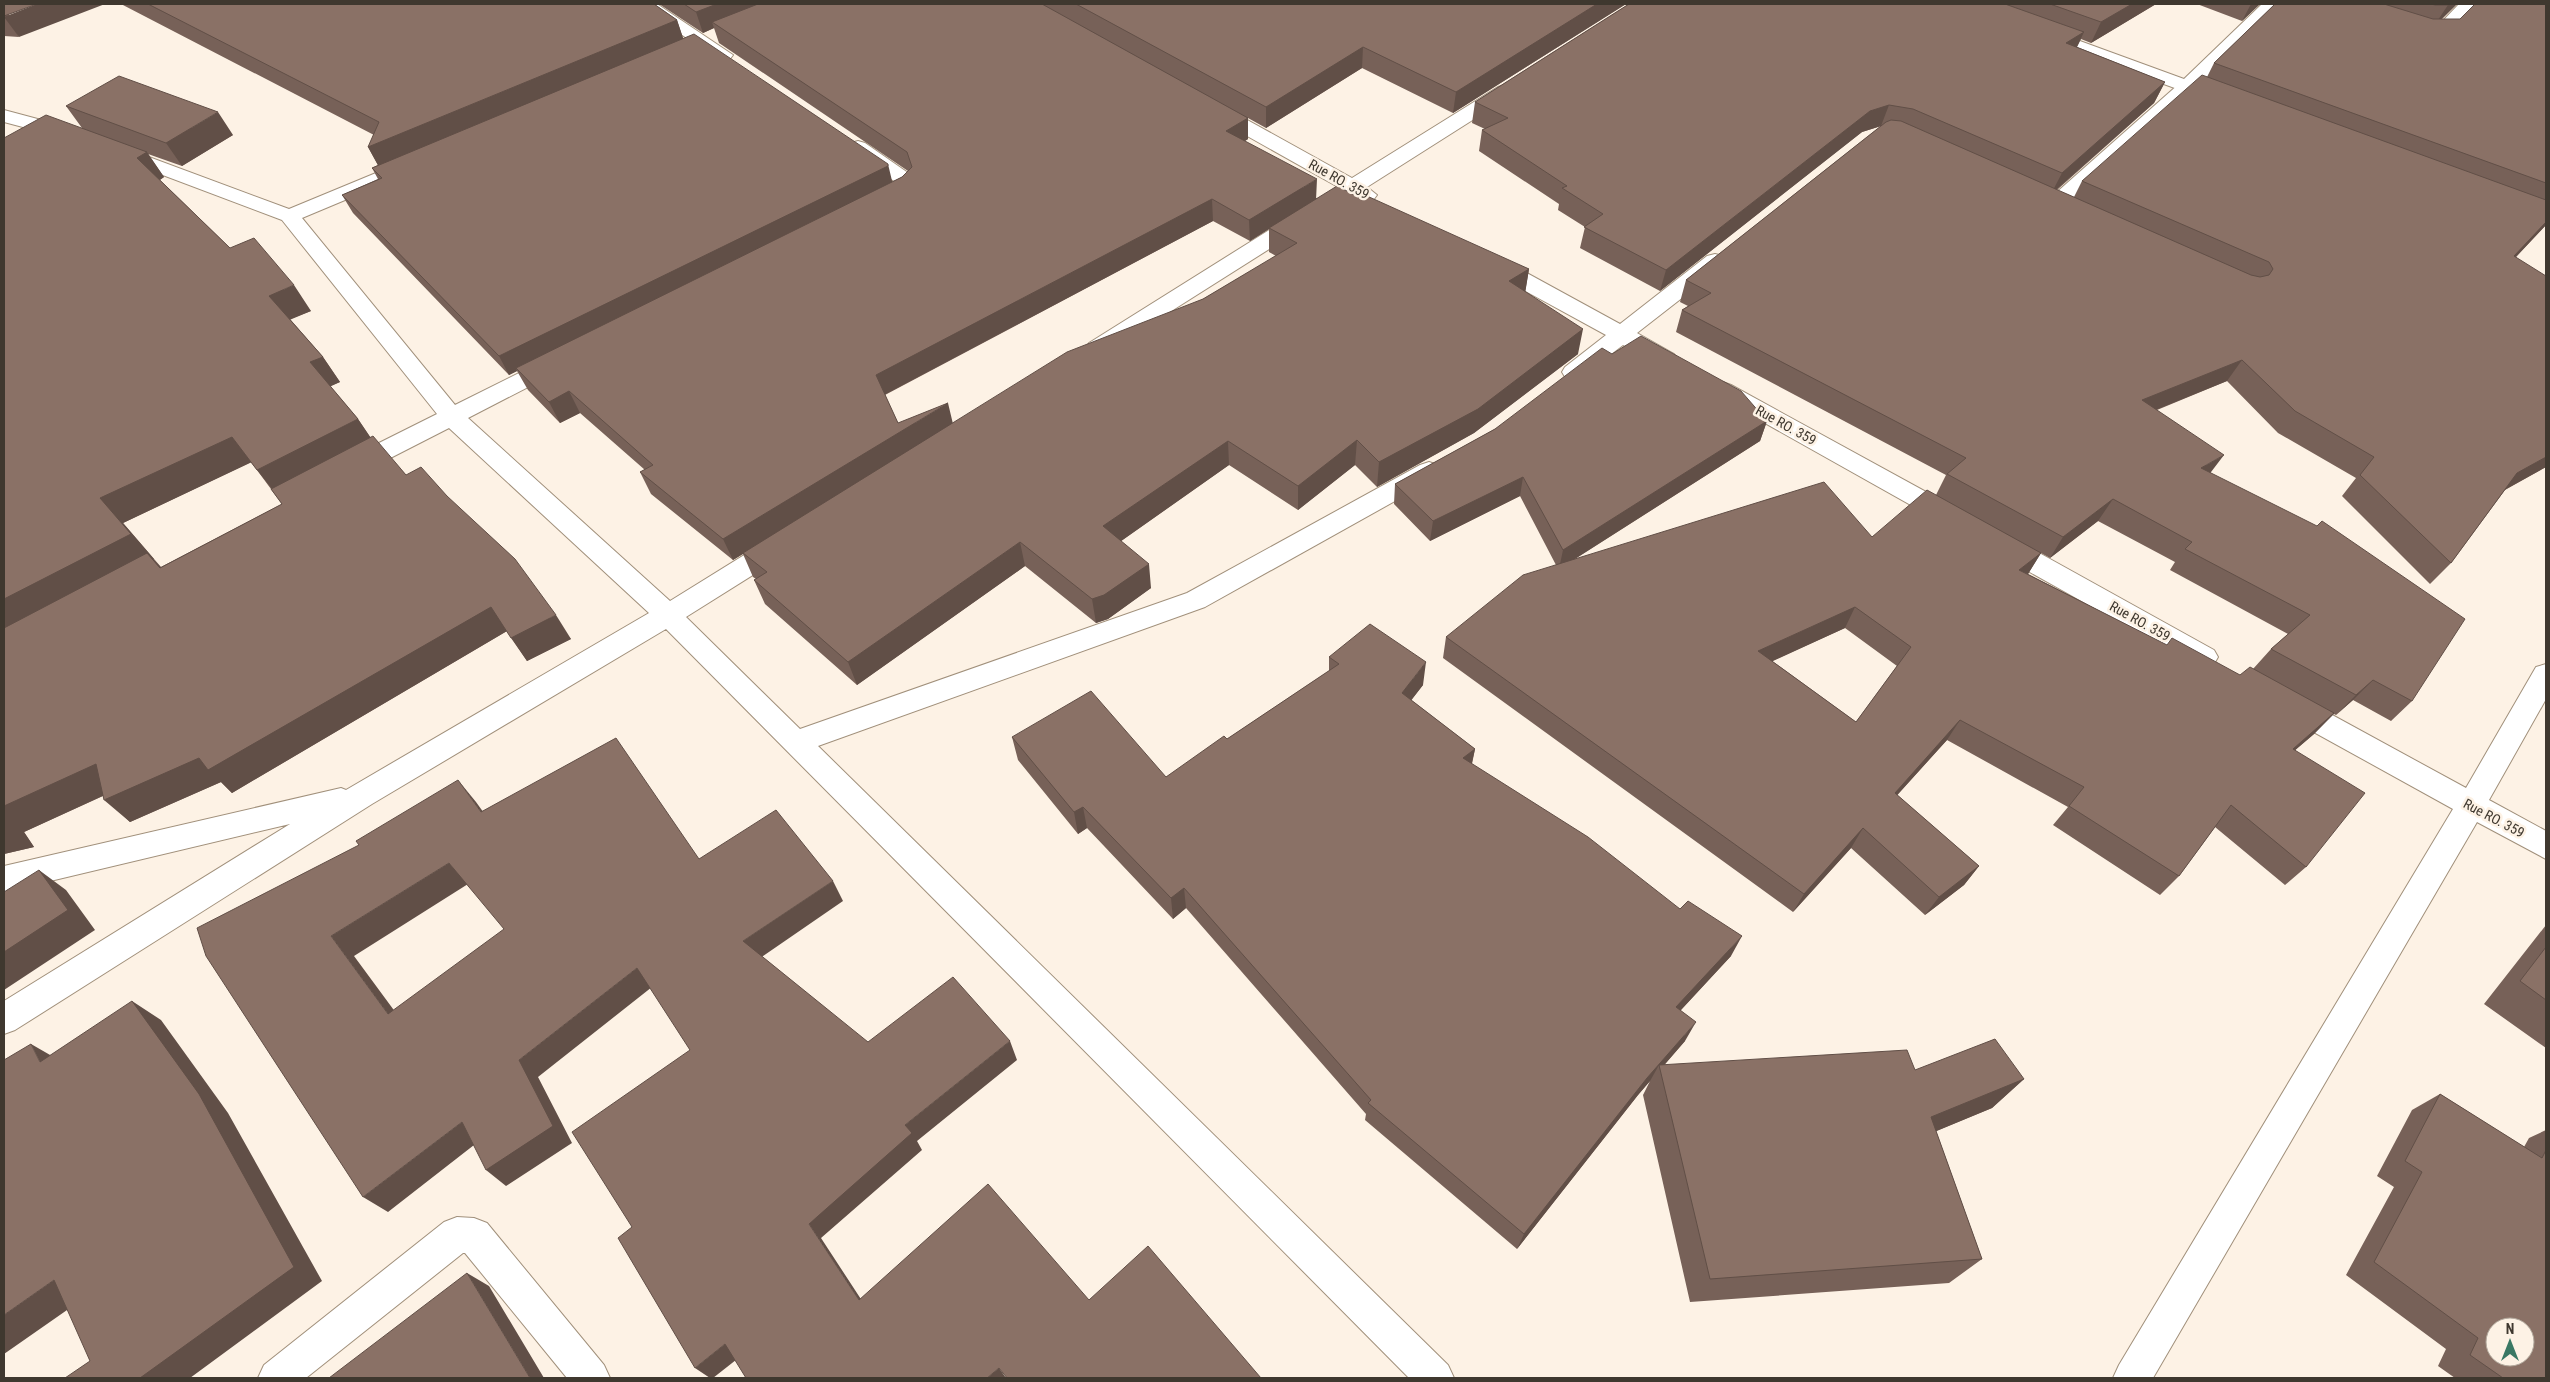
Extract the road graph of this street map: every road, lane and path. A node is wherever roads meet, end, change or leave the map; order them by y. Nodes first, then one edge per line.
1 (645, 4) edge
2 (2272, 4) edge
3 (2469, 4) edge
4 (2019, 24) edge
5 (2410, 30) edge
6 (723, 34) edge
7 (705, 42) junction
8 (687, 50) edge
9 (737, 64) edge
10 (1526, 78) edge
11 (2187, 87) junction
12 (1198, 101) edge
13 (2242, 107) edge
14 (4, 116) edge
15 (841, 135) edge
16 (424, 159) edge
17 (1354, 188) junction
18 (2055, 204) edge
19 (1389, 207) edge
20 (863, 210) edge
21 (289, 216) junction
22 (1730, 249) edge
23 (1475, 254) edge
24 (1622, 335) junction
25 (574, 355) edge
26 (1075, 362) edge
27 (1681, 367) edge
28 (1707, 381) edge
29 (1552, 388) edge
30 (450, 416) junction
31 (1448, 460) edge
32 (337, 476) edge
33 (795, 536) edge
34 (668, 615) junction
35 (2227, 670) edge
36 (2546, 675) edge
37 (2271, 694) edge
38 (796, 742) junction
39 (362, 795) junction
40 (2471, 806) junction
41 (2546, 846) edge
42 (4, 879) edge
43 (4, 1019) edge
44 (277, 1378) edge
45 (591, 1378) edge
46 (1435, 1378) edge
47 (2132, 1378) edge

1 - 7 street
2 - 11 street
3 - 5 street
4 - 11 street
6 - 7 street
7 - 8 street
7 - 9 street
10 - 17 street
11 - 13 street
11 - 18 street
12 - 17 street, Rue RO. 359
14 - 21 street
15 - 20 street
16 - 21 street
17 - 19 street, Rue RO. 359
17 - 26 street
21 - 30 street
22 - 24 street
23 - 24 street
24 - 27 street
24 - 29 street
25 - 30 street
28 - 35 street, Rue RO. 359
30 - 32 street
30 - 34 street
31 - 38 street
33 - 34 street
34 - 38 street
34 - 39 street
36 - 40 street
37 - 40 street, Rue RO. 359
38 - 46 street
39 - 42 street
39 - 43 street
40 - 41 street, Rue RO. 359
40 - 47 street
44 - 45 street

